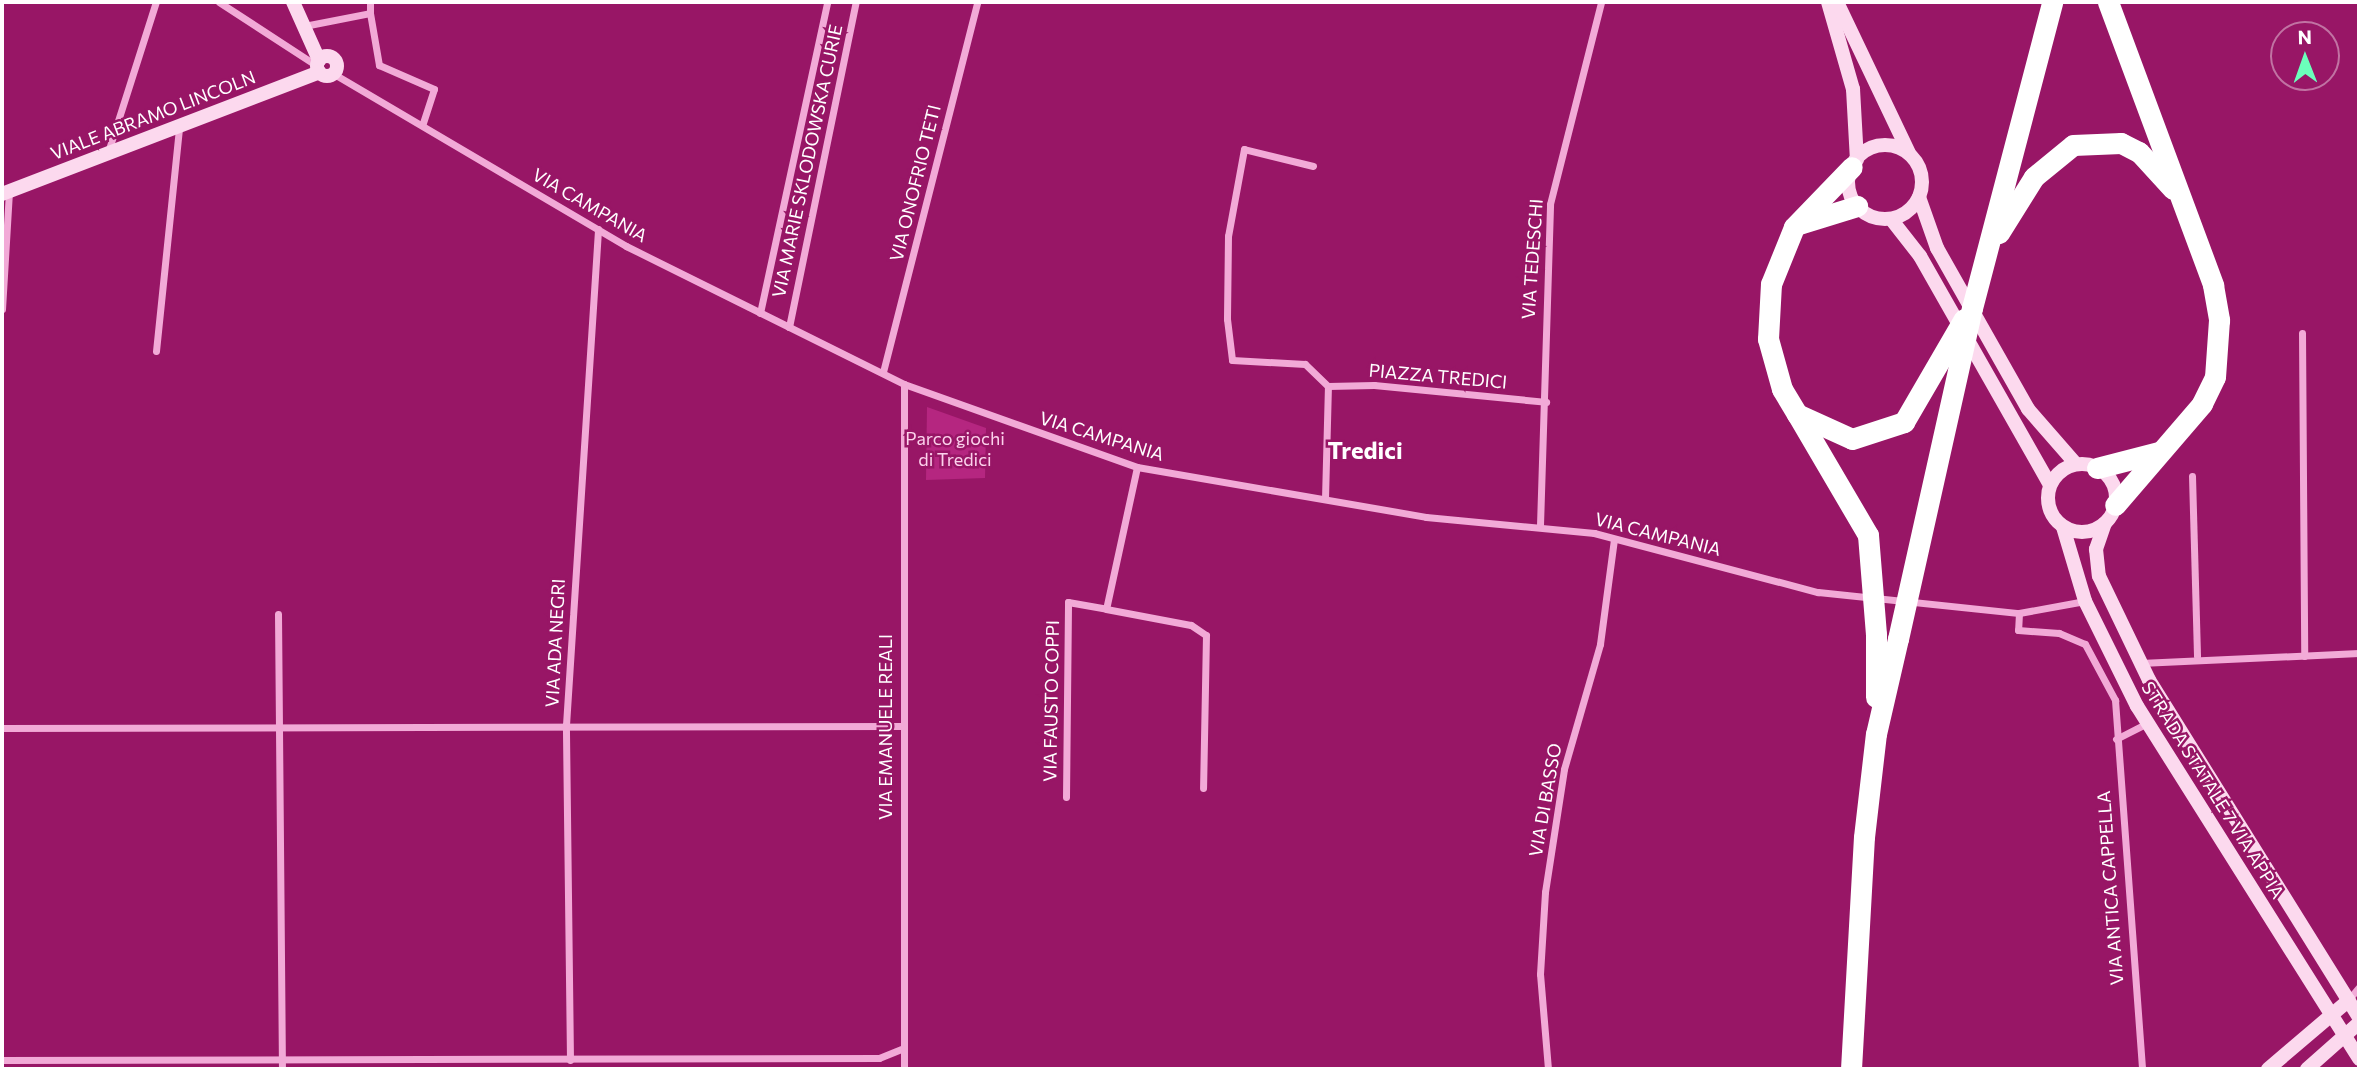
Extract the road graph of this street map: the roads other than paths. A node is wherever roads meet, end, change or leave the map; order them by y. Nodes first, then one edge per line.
1 (156, 2) edge
2 (219, 2) edge
3 (293, 2) edge
4 (370, 2) edge
5 (827, 2) edge
6 (856, 2) edge
7 (978, 2) edge
8 (1601, 2) edge
9 (1828, 2) edge
10 (1837, 2) edge
11 (2052, 2) edge
12 (2108, 2) edge
13 (370, 13) junction
14 (304, 26) junction
15 (318, 66) junction
16 (334, 74) joint
17 (422, 125) junction
18 (178, 126) junction
19 (108, 153) junction
20 (1909, 155) junction
21 (1854, 163) junction
22 (1313, 166) dead end
23 (6, 192) edge
24 (1919, 197) junction
25 (2181, 199) junction
26 (1857, 206) junction
27 (1891, 219) junction
28 (1794, 227) junction
29 (598, 229) junction
30 (1988, 251) junction
31 (1972, 308) junction
32 (2, 309) edge
33 (760, 313) junction
34 (789, 327) junction
35 (2302, 333) dead end
36 (156, 351) dead end
37 (883, 372) junction
38 (904, 384) junction
39 (1328, 386) junction
40 (1546, 402) junction
41 (1797, 414) junction
42 (2171, 448) junction
43 (2076, 464) junction
44 (1137, 467) junction
45 (2097, 468) junction
46 (2192, 476) dead end
47 (2050, 485) junction
48 (1325, 499) junction
49 (2115, 505) junction
50 (2105, 523) junction
51 (1540, 525) junction
52 (2063, 527) junction
53 (1614, 539) junction
54 (2085, 601) junction
55 (1106, 609) junction
56 (2019, 613) junction
57 (278, 614) dead end
58 (2359, 653) edge
59 (2197, 656) junction
60 (2304, 656) junction
61 (2140, 663) junction
62 (2147, 723) junction
63 (566, 725) junction
64 (901, 726) junction
65 (279, 727) junction
66 (2, 728) edge
67 (1876, 734) junction
68 (2116, 739) junction
69 (1203, 788) dead end
70 (1066, 797) dead end
71 (2359, 987) edge
72 (2349, 1000) junction
73 (2331, 1015) junction
74 (2359, 1017) edge
75 (2359, 1023) edge
76 (2345, 1036) junction
77 (901, 1049) junction
78 (282, 1059) junction
79 (570, 1059) junction
80 (2359, 1059) edge
81 (2, 1060) edge
82 (282, 1069) edge
83 (904, 1069) edge
84 (1548, 1069) edge
85 (1852, 1069) edge
86 (2142, 1069) edge
87 (2268, 1069) edge
88 (2307, 1069) edge

1 - 19 street
2 - 15 street
3 - 14 main road
4 - 13 street
5 - 33 street, VIA MARIE SKLODOWSKA CURIE
6 - 34 street, VIA MARIE SKLODOWSKA CURIE
7 - 37 street, VIA ONOFRIO TETI
8 - 40 street, VIA TEDESCHI
9 - 21 main road
10 - 20 main road
11 - 30 highway
12 - 25 highway
13 - 14 street
13 - 17 street
14 - 15 main road
15 - 16 main road
15 - 18 main road, VIALE ABRAMO LINCOLN
16 - 17 street, VIA CAMPANIA
17 - 29 street, VIA CAMPANIA
18 - 19 main road, VIALE ABRAMO LINCOLN
18 - 36 street
19 - 23 main road, VIALE ABRAMO LINCOLN
20 - 21 main road
20 - 24 main road
21 - 26 main road
21 - 28 highway
22 - 39 street
23 - 32 street
24 - 27 main road
24 - 43 main road
25 - 30 highway
25 - 42 highway
26 - 27 main road
26 - 28 highway
27 - 47 main road, STRADA STATALE 7 VIA APPIA
28 - 41 highway
29 - 33 street, VIA CAMPANIA
29 - 63 street, VIA ADA NEGRI
30 - 31 highway
31 - 41 highway, bridge
31 - 67 highway, bridge
33 - 34 street, VIA CAMPANIA
34 - 37 street, VIA CAMPANIA
35 - 60 street
37 - 38 street, VIA CAMPANIA
38 - 44 street, VIA CAMPANIA
38 - 64 street, VIA EMANUELE REALI
39 - 40 street, PIAZZA TREDICI
39 - 48 street
40 - 51 street, VIA TEDESCHI
41 - 67 highway, bridge
42 - 45 highway
42 - 49 highway
43 - 45 main road
43 - 47 main road
44 - 48 street, VIA CAMPANIA
44 - 55 street
45 - 49 main road
46 - 59 street
47 - 52 main road, STRADA STATALE 7 VIA APPIA
48 - 51 street, VIA CAMPANIA
49 - 50 main road, STRADA STATALE 7 VIA APPIA
50 - 52 main road
50 - 61 main road, STRADA STATALE 7 VIA APPIA
51 - 53 street, VIA CAMPANIA
52 - 54 main road, STRADA STATALE 7 VIA APPIA
53 - 56 street, VIA CAMPANIA
53 - 84 street, VIA DI BASSO
54 - 56 street, VIA CAMPANIA
54 - 62 main road, STRADA STATALE 7 VIA APPIA
55 - 69 street, VIA FAUSTO COPPI
55 - 70 street, VIA FAUSTO COPPI
56 - 68 street
57 - 65 street
58 - 60 street
59 - 60 street
59 - 61 street
61 - 72 main road, STRADA STATALE 7 VIA APPIA
62 - 68 street
62 - 73 main road, STRADA STATALE 7 VIA APPIA
63 - 64 street
63 - 65 street
63 - 79 street, VIA ADA NEGRI
64 - 77 street, VIA EMANUELE REALI
65 - 66 street
65 - 78 street
67 - 85 highway
68 - 86 street, VIA ANTICA CAPPELLA
71 - 72 street
72 - 73 main road
72 - 74 main road, STRADA STATALE 7 VIA APPIA
73 - 76 main road, STRADA STATALE 7 VIA APPIA
73 - 87 main road
75 - 76 main road
76 - 80 main road, STRADA STATALE 7 VIA APPIA
76 - 88 main road
77 - 79 street
77 - 83 street, VIA EMANUELE REALI
78 - 79 street
78 - 81 street
78 - 82 street

